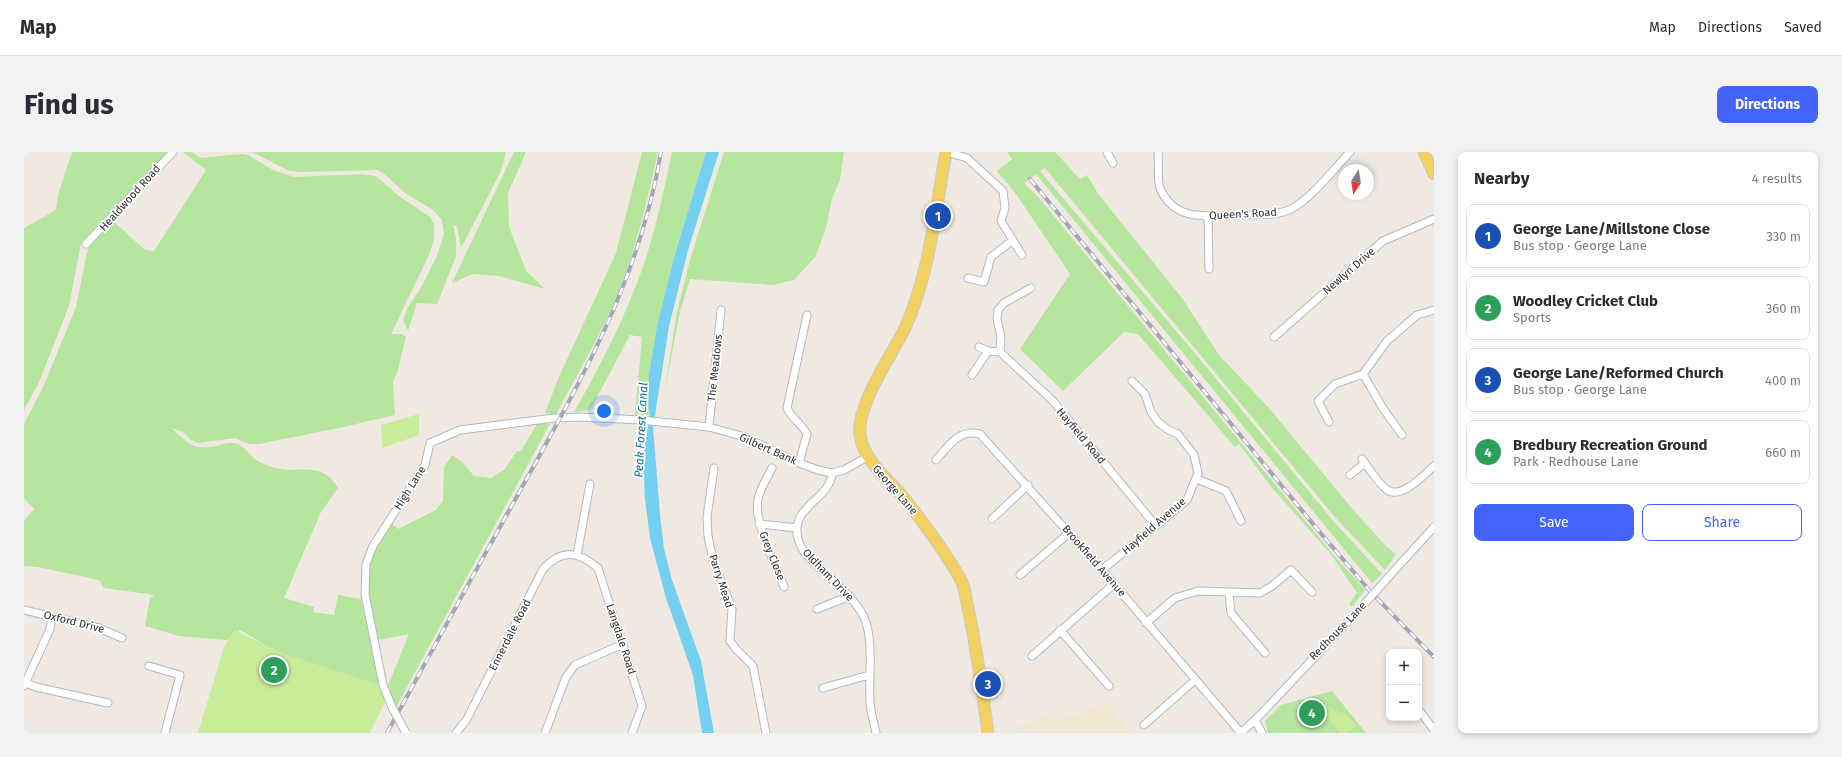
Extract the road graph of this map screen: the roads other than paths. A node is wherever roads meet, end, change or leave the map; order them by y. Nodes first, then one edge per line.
1 (173, 152) edge
2 (946, 152) edge
3 (1107, 152) edge
4 (1158, 152) edge
5 (1350, 152) edge
6 (1424, 152) edge
7 (1112, 163) dead end
8 (1434, 174) edge
9 (1208, 216) junction
10 (1434, 219) edge
11 (1013, 240) junction
12 (86, 244) dead end
13 (1022, 255) dead end
14 (1209, 269) dead end
15 (968, 278) dead end
16 (1031, 288) dead end
17 (721, 310) dead end
18 (1434, 310) edge
19 (807, 315) dead end
20 (1274, 337) dead end
21 (978, 347) dead end
22 (988, 351) junction
23 (1000, 352) junction
24 (1363, 374) junction
25 (972, 375) dead end
26 (1132, 381) dead end
27 (642, 420) joint
28 (1329, 422) dead end
29 (709, 427) junction
30 (1402, 435) dead end
31 (867, 457) junction
32 (936, 460) dead end
33 (799, 463) junction
34 (1434, 466) edge
35 (714, 468) dead end
36 (772, 468) dead end
37 (832, 473) junction
38 (1350, 475) dead end
39 (1197, 479) junction
40 (590, 484) dead end
41 (1028, 485) junction
42 (992, 519) dead end
43 (1241, 521) dead end
44 (759, 524) junction
45 (1156, 526) junction
46 (1434, 527) edge
47 (797, 528) junction
48 (1069, 533) junction
49 (577, 555) junction
50 (1102, 570) junction
51 (1020, 575) dead end
52 (1114, 584) junction
53 (784, 587) dead end
54 (1312, 592) dead end
55 (1229, 593) junction
56 (850, 596) junction
57 (24, 610) edge
58 (817, 610) dead end
59 (52, 617) junction
60 (1146, 623) junction
61 (1060, 630) junction
62 (122, 638) dead end
63 (623, 644) junction
64 (1264, 653) dead end
65 (1032, 656) dead end
66 (150, 666) dead end
67 (869, 675) junction
68 (1195, 680) junction
69 (25, 684) edge
70 (1109, 686) dead end
71 (823, 688) dead end
72 (108, 703) dead end
73 (1422, 714) edge
74 (1255, 720) junction
75 (1144, 726) dead end
76 (1434, 730) edge
77 (165, 733) edge
78 (406, 733) edge
79 (456, 733) edge
80 (545, 733) edge
81 (632, 733) edge
82 (766, 733) edge
83 (876, 733) edge
84 (988, 733) edge
85 (1241, 733) edge
86 (1262, 733) edge

1 - 12 street, Healdwood Road
2 - 11 street
2 - 31 main road, George Lane
3 - 7 street
4 - 9 street, Queen's Road
5 - 9 street, Queen's Road
6 - 8 main road
9 - 14 street
10 - 20 street, Newlyn Drive
11 - 13 street
11 - 15 street
16 - 23 street
17 - 29 street, The Meadows
18 - 24 street
19 - 33 street
21 - 22 street
22 - 23 street
22 - 25 street
23 - 45 street, Hayfield Road
24 - 28 street
24 - 30 street
26 - 39 street
27 - 29 street, Gilbert Bank
27 - 78 street, High Lane, bridge
29 - 33 street, Gilbert Bank
31 - 37 street
31 - 84 main road, George Lane
32 - 41 street, Brookfield Avenue
33 - 37 street, Gilbert Bank
34 - 38 street
35 - 82 street, Parry Mead
36 - 44 street, Grey Close
37 - 47 street
39 - 43 street
39 - 45 street, Hayfield Avenue
40 - 49 street
41 - 42 street
41 - 48 street, Brookfield Avenue
44 - 47 street, Grey Close
44 - 53 street, Grey Close
45 - 50 street, Hayfield Avenue
46 - 74 street, Redhouse Lane, bridge
47 - 56 street, Oldham Drive
48 - 50 street, Brookfield Avenue
48 - 51 street
49 - 63 street, Langdale Road
49 - 79 street, Ennerdale Road
50 - 52 street, Brookfield Avenue
52 - 60 street, Brookfield Avenue
52 - 61 street
54 - 55 street
55 - 60 street
55 - 64 street
56 - 58 street
56 - 67 street, Oldham Drive
57 - 59 street, Oxford Drive
59 - 62 street, Oxford Drive
59 - 69 street
60 - 68 street, Brookfield Avenue
61 - 65 street
61 - 70 street
63 - 80 street
63 - 81 street, Langdale Road
66 - 77 street
67 - 71 street
67 - 83 street, Oldham Drive
68 - 75 street
68 - 85 street, Brookfield Avenue
69 - 72 street
73 - 76 street
74 - 85 street, Redhouse Lane
74 - 86 street

